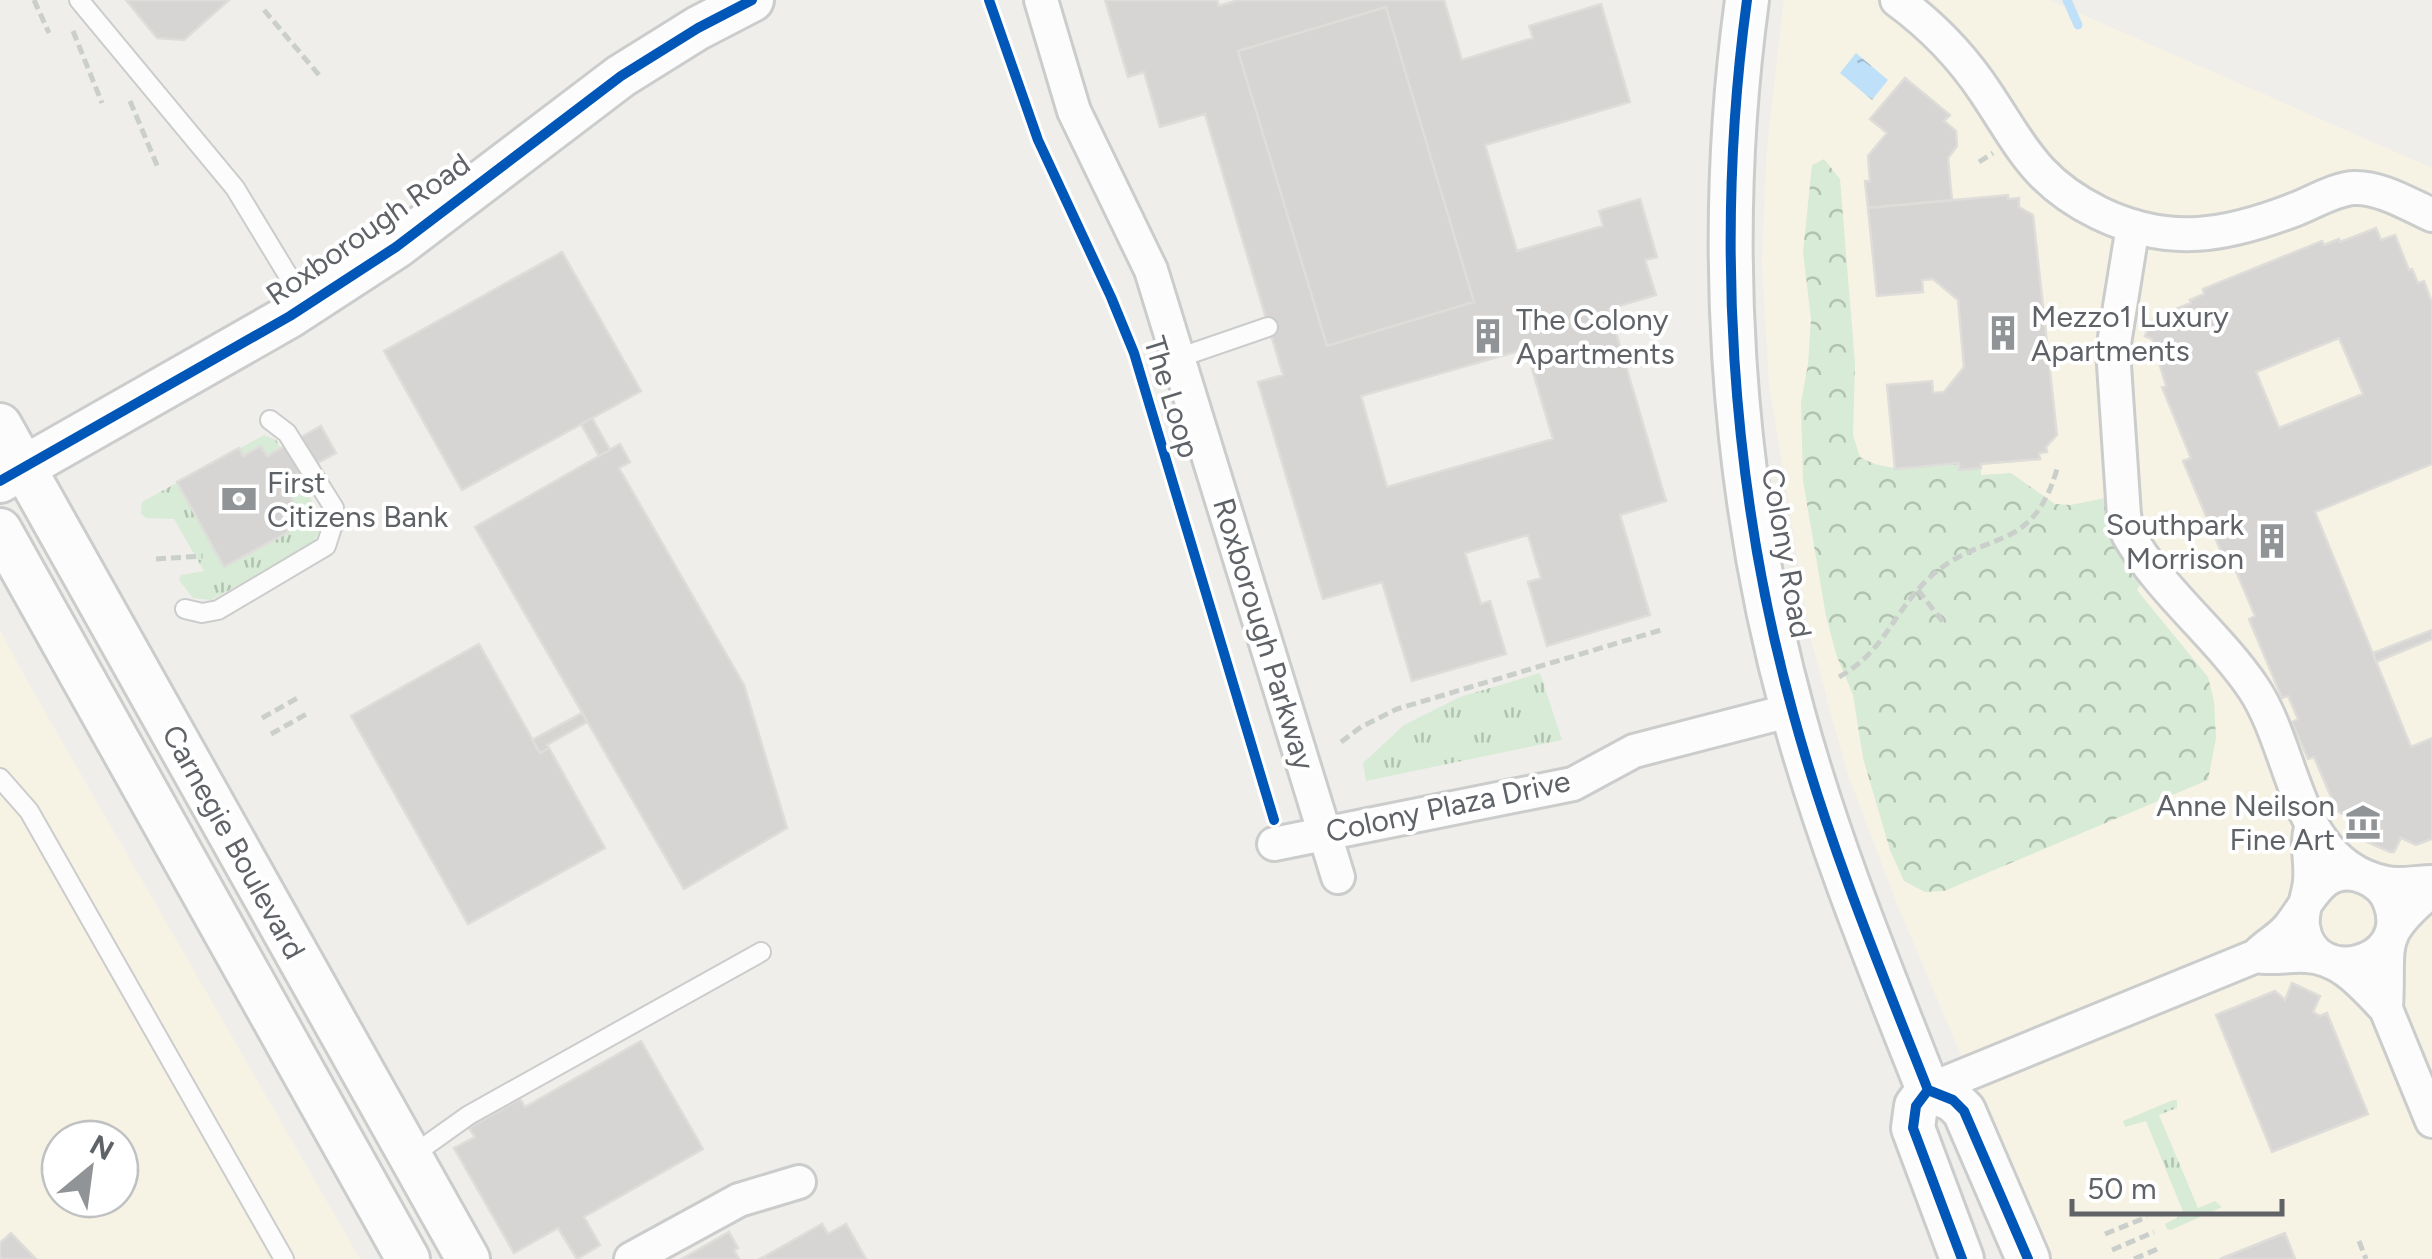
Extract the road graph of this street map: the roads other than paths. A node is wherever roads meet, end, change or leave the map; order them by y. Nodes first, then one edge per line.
1 (80, 0) edge
2 (752, 0) edge
3 (1041, 0) edge
4 (1748, 0) edge
5 (1897, 0) edge
6 (2432, 215) edge
7 (2133, 226) junction
8 (306, 305) junction
9 (1268, 327) dead end
10 (1178, 358) junction
11 (270, 420) dead end
12 (0, 425) edge
13 (12, 474) edge
14 (0, 530) edge
15 (0, 586) edge
16 (185, 608) dead end
17 (58, 634) junction
18 (1792, 710) junction
19 (0, 778) edge
20 (2311, 828) junction
21 (1324, 832) junction
22 (1274, 844) dead end
23 (1338, 877) dead end
24 (2364, 877) junction
25 (2432, 882) edge
26 (2432, 890) edge
27 (2306, 900) junction
28 (2391, 932) junction
29 (761, 952) dead end
30 (2256, 956) junction
31 (2332, 962) junction
32 (2386, 1009) junction
33 (1928, 1090) junction
34 (2432, 1121) edge
35 (410, 1157) junction
36 (799, 1182) dead end
37 (284, 1259) edge
38 (408, 1259) edge
39 (468, 1259) edge
40 (630, 1259) edge
41 (1962, 1259) edge
42 (2028, 1259) edge

1 - 8 lane
2 - 8 street, Roxborough Road
3 - 10 street, Roxborough Parkway
4 - 18 street, Colony Road
5 - 7 street
6 - 7 street
7 - 20 street
8 - 13 street, Roxborough Road
9 - 10 lane
10 - 21 street, Roxborough Parkway
11 - 16 lane
12 - 13 street, Carnegie Boulevard
13 - 35 street, Carnegie Boulevard
14 - 17 street, Carnegie Boulevard
15 - 17 street
17 - 38 street, Carnegie Boulevard
18 - 21 street, Colony Plaza Drive
18 - 33 street, Colony Road
19 - 37 lane
20 - 24 street
20 - 27 street
21 - 22 street, Colony Plaza Drive
21 - 23 street, Roxborough Parkway
24 - 25 street
24 - 27 street
24 - 28 street
26 - 28 street
27 - 30 street
27 - 31 street
28 - 31 street
28 - 32 street
29 - 35 lane
30 - 31 street
30 - 33 street
31 - 32 street
32 - 34 street
33 - 41 street
33 - 42 street
35 - 39 street, Carnegie Boulevard
36 - 40 street

